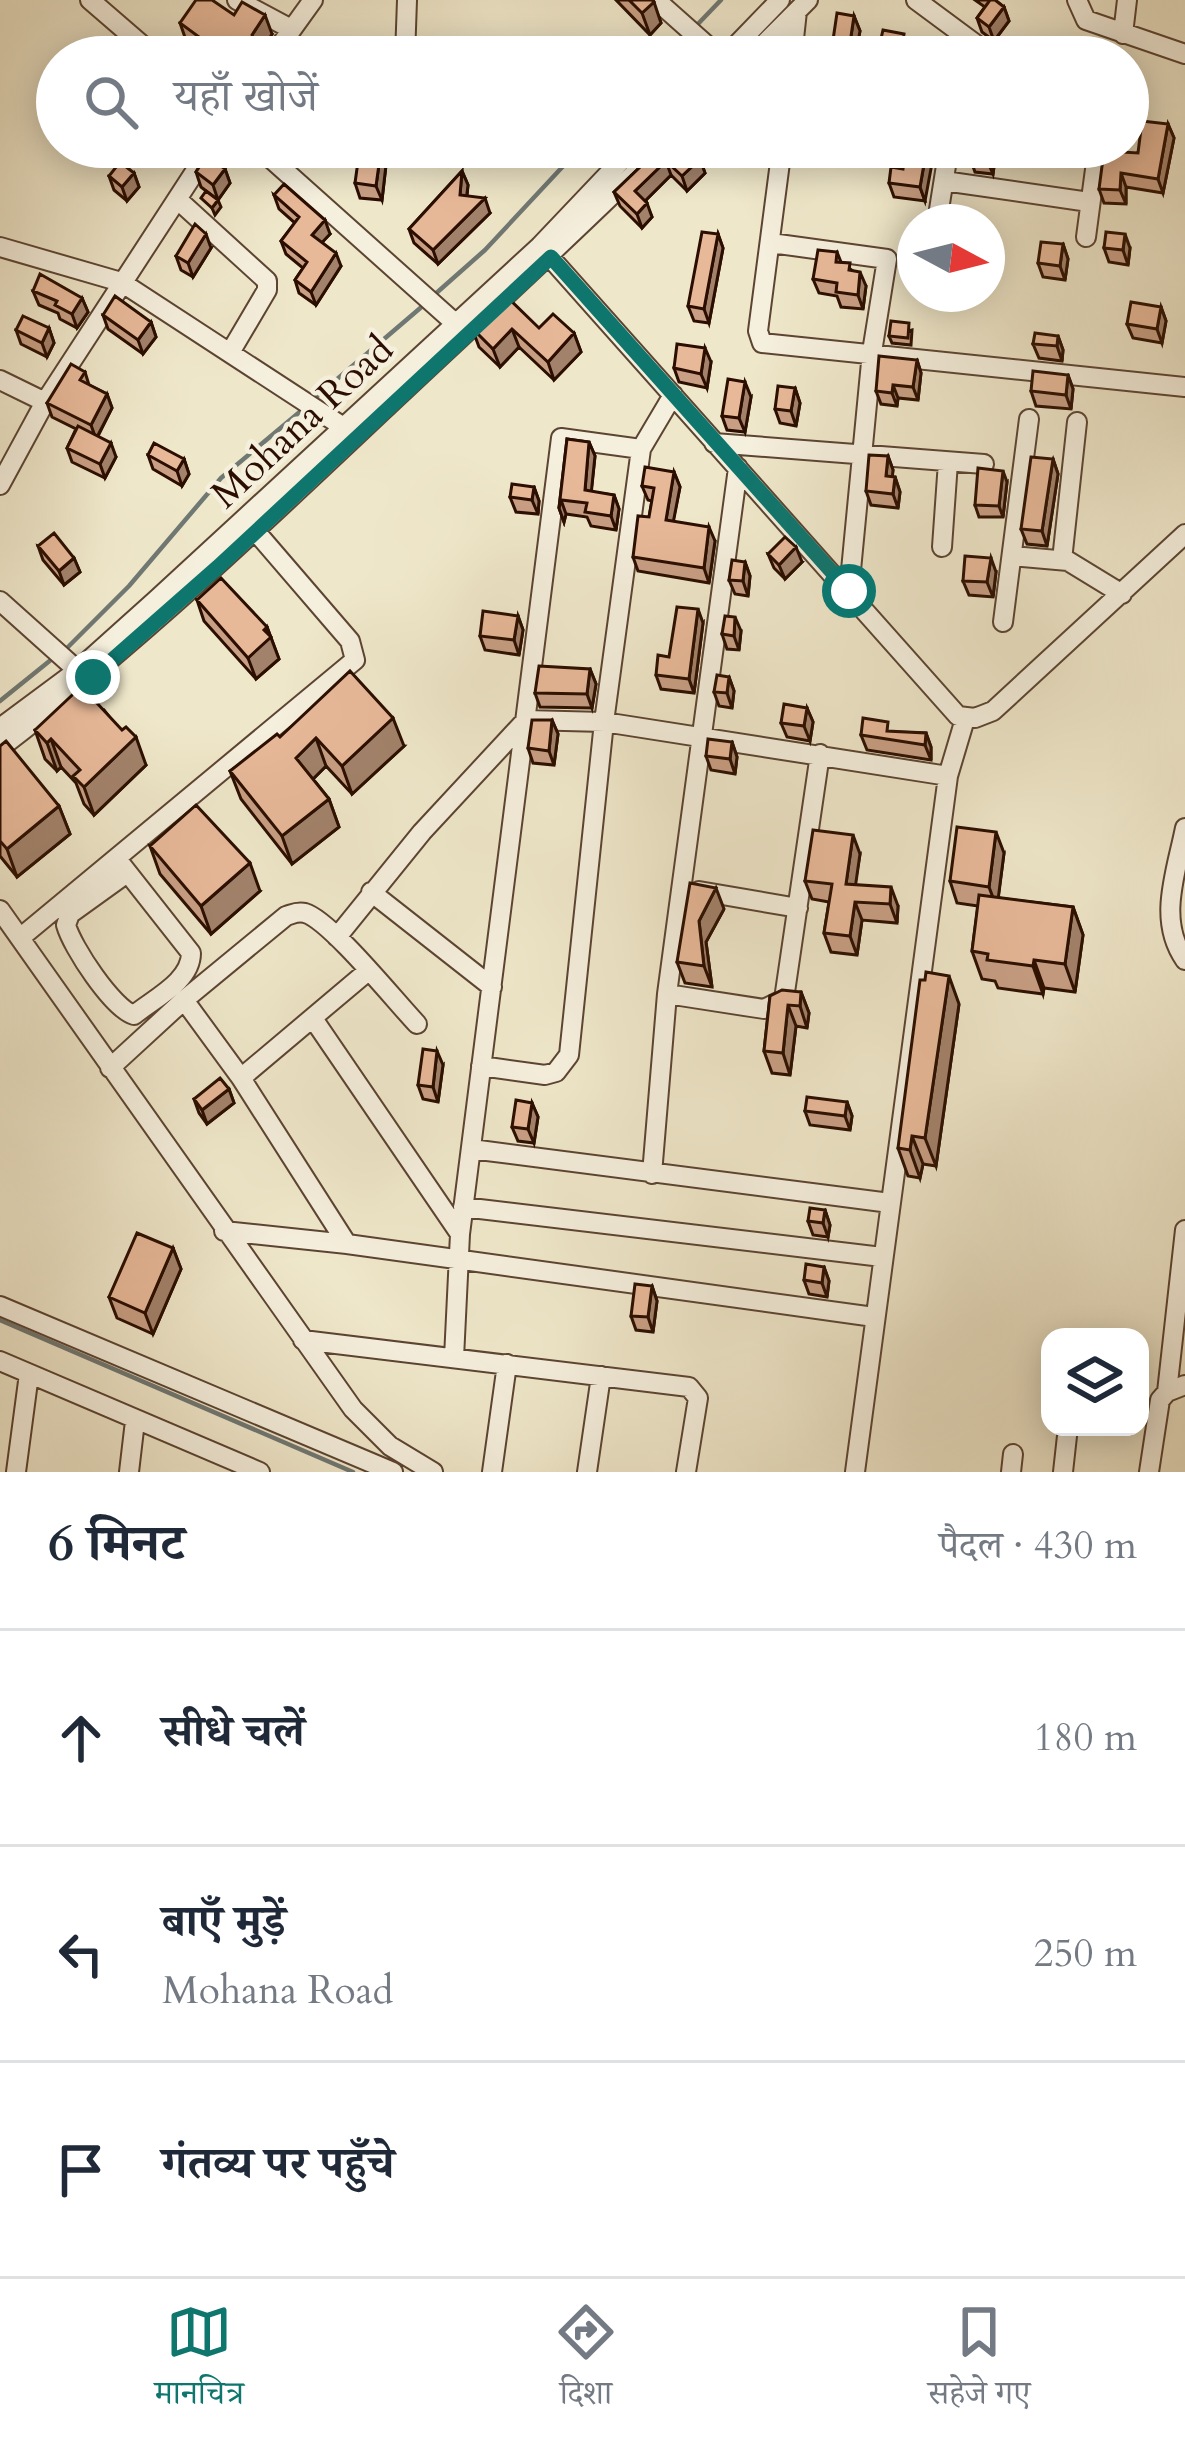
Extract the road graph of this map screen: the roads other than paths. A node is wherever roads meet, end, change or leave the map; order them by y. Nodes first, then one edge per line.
1 (90, 0) edge
2 (237, 0) edge
3 (313, 0) edge
4 (407, 0) edge
5 (656, 0) edge
6 (916, 0) edge
7 (1077, 0) edge
8 (1127, 0) edge
9 (795, 3) edge
10 (291, 29) junction
11 (1123, 34) junction
12 (131, 36) edge
13 (286, 36) edge
14 (406, 36) edge
15 (696, 36) edge
16 (751, 36) edge
17 (768, 36) edge
18 (793, 36) edge
19 (951, 36) edge
20 (1129, 36) edge
21 (1149, 42) edge
22 (1185, 54) edge
23 (197, 168) edge
24 (281, 168) edge
25 (613, 168) edge
26 (638, 168) edge
27 (780, 168) edge
28 (946, 168) edge
29 (1095, 168) edge
30 (944, 181) junction
31 (177, 199) junction
32 (1089, 202) junction
33 (940, 204) edge
34 (1086, 237) dead end
35 (771, 243) junction
36 (0, 248) edge
37 (545, 252) junction
38 (121, 282) junction
39 (461, 328) junction
40 (231, 351) junction
41 (872, 352) junction
42 (0, 380) edge
43 (1185, 387) edge
44 (673, 395) junction
45 (45, 402) junction
46 (1029, 419) dead end
47 (1077, 422) dead end
48 (350, 430) junction
49 (714, 442) junction
50 (641, 448) junction
51 (860, 454) junction
52 (948, 462) junction
53 (983, 464) edge
54 (738, 468) junction
55 (0, 485) edge
56 (250, 525) junction
57 (1185, 534) edge
58 (942, 548) dead end
59 (1012, 556) junction
60 (1062, 560) junction
61 (849, 591) junction
62 (1122, 594) junction
63 (0, 601) edge
64 (1003, 622) dead end
65 (72, 665) junction
66 (965, 719) junction
67 (526, 720) junction
68 (604, 722) junction
69 (0, 728) edge
70 (702, 736) junction
71 (0, 748) edge
72 (820, 754) junction
73 (948, 776) junction
74 (1185, 828) edge
75 (122, 866) junction
76 (682, 888) junction
77 (371, 892) junction
78 (798, 908) junction
79 (0, 910) edge
80 (20, 938) junction
81 (337, 938) junction
82 (1185, 960) edge
83 (368, 971) junction
84 (492, 987) junction
85 (667, 994) junction
86 (184, 1000) junction
87 (314, 1020) junction
88 (417, 1024) dead end
89 (481, 1066) junction
90 (110, 1068) junction
91 (241, 1078) junction
92 (471, 1149) junction
93 (652, 1174) junction
94 (890, 1203) junction
95 (464, 1207) junction
96 (1185, 1230) edge
97 (224, 1231) junction
98 (460, 1234) junction
99 (347, 1244) junction
100 (882, 1257) junction
101 (460, 1260) junction
102 (0, 1306) edge
103 (874, 1317) junction
104 (303, 1340) junction
105 (454, 1358) junction
106 (0, 1360) edge
107 (507, 1364) junction
108 (29, 1374) junction
109 (601, 1376) junction
110 (1176, 1388) edge
111 (135, 1421) junction
112 (1067, 1436) edge
113 (248, 1470) edge
114 (16, 1472) edge
115 (129, 1472) edge
116 (393, 1472) edge
117 (433, 1472) edge
118 (492, 1472) edge
119 (587, 1472) edge
120 (686, 1472) edge
121 (855, 1472) edge
122 (1063, 1472) edge
123 (1149, 1472) edge

1 - 12 street
2 - 10 street
3 - 10 street
4 - 14 street
5 - 15 street
6 - 19 street
7 - 11 street
8 - 11 street
9 - 16 street
9 - 17 street
9 - 18 street
10 - 13 street
11 - 20 street
21 - 22 street
23 - 31 street
24 - 39 street
25 - 37 street, Mohana Road
26 - 37 street, Mohana Road
27 - 35 street
28 - 30 street
29 - 32 street
30 - 32 street
30 - 33 street
31 - 38 street
31 - 40 street
32 - 34 street
35 - 41 street
35 - 41 street
36 - 38 street
37 - 39 street, Mohana Road
37 - 44 street
38 - 40 street
38 - 45 street
39 - 48 street, Mohana Road
40 - 48 street
41 - 43 street
41 - 51 street
42 - 45 street
44 - 49 street
44 - 50 street
45 - 55 street
46 - 59 street
47 - 60 street
48 - 56 street, Mohana Road
49 - 51 street
49 - 54 street
50 - 67 street
50 - 68 street
51 - 52 street
51 - 61 street
52 - 53 street
52 - 58 street
54 - 61 street
54 - 70 street
56 - 65 street, Mohana Road
56 - 75 street
57 - 62 street
59 - 60 street
59 - 64 street
60 - 62 street
61 - 66 street
62 - 66 street
63 - 65 street
65 - 69 street, Mohana Road
65 - 71 street, Mohana Road
66 - 73 street
67 - 68 street
67 - 77 street
67 - 84 street
68 - 70 street
68 - 89 street
70 - 72 street
70 - 76 street
72 - 73 street
72 - 78 street
73 - 94 street
74 - 82 street
75 - 75 street
75 - 80 street
76 - 78 street
76 - 85 street
77 - 81 street
77 - 84 street
78 - 85 street
79 - 80 street
80 - 90 street
81 - 83 street
81 - 86 street
83 - 87 street
83 - 88 street
84 - 89 street
85 - 93 street
86 - 90 street
86 - 91 street
87 - 91 street
87 - 98 street
89 - 92 street
90 - 97 street
91 - 99 street
92 - 93 street
92 - 95 street
93 - 94 street
94 - 100 street
95 - 98 street
95 - 100 street
96 - 110 street
97 - 99 street
97 - 104 street
98 - 101 street
99 - 101 street
100 - 103 street
101 - 103 street
101 - 105 street
102 - 116 street
103 - 121 street
104 - 105 street
104 - 117 street
105 - 107 street
106 - 108 street
107 - 109 street
107 - 118 street
108 - 111 street
108 - 114 street
109 - 119 street
109 - 120 street
110 - 123 street
111 - 113 street
111 - 115 street
112 - 122 street

